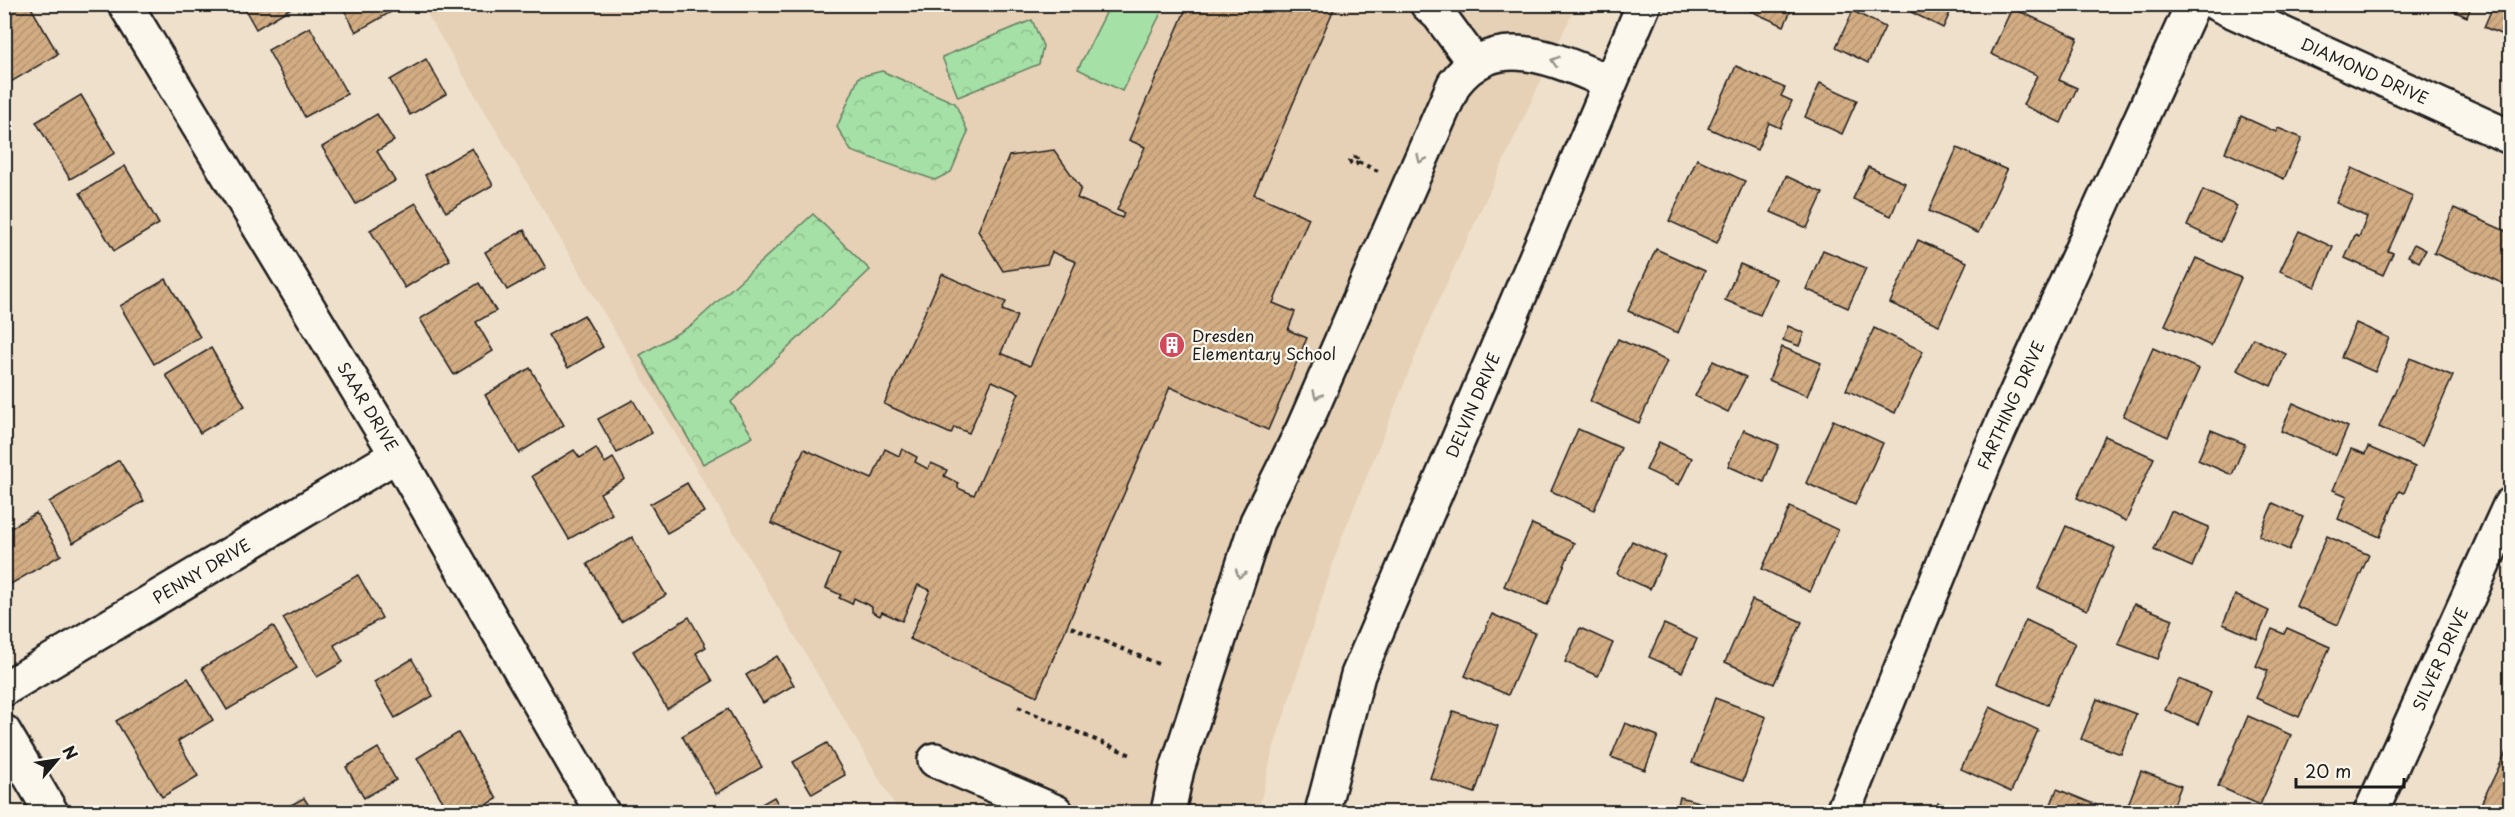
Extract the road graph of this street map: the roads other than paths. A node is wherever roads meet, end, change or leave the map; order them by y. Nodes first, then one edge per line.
1 (125, 4) edge
2 (1427, 4) edge
3 (1644, 4) edge
4 (2193, 4) edge
5 (2217, 4) edge
6 (1474, 64) junction
7 (1610, 82) junction
8 (2511, 137) edge
9 (397, 455) junction
10 (2511, 505) edge
11 (4, 689) edge
12 (4, 732) edge
13 (935, 760) dead end
14 (51, 813) edge
15 (602, 813) edge
16 (1056, 813) edge
17 (1168, 813) edge
18 (1322, 813) edge
19 (1843, 813) edge
20 (2371, 813) edge

1 - 9 street, SAAR DRIVE
2 - 6 street
3 - 7 street, DELVIN DRIVE
4 - 19 street, FARTHING DRIVE
5 - 8 street, DIAMOND DRIVE
7 -> 6 street
6 -> 17 street
7 - 18 street, DELVIN DRIVE
9 - 11 street, PENNY DRIVE
9 - 15 street, SAAR DRIVE
10 - 20 street, SILVER DRIVE
12 - 14 street
13 - 16 street

